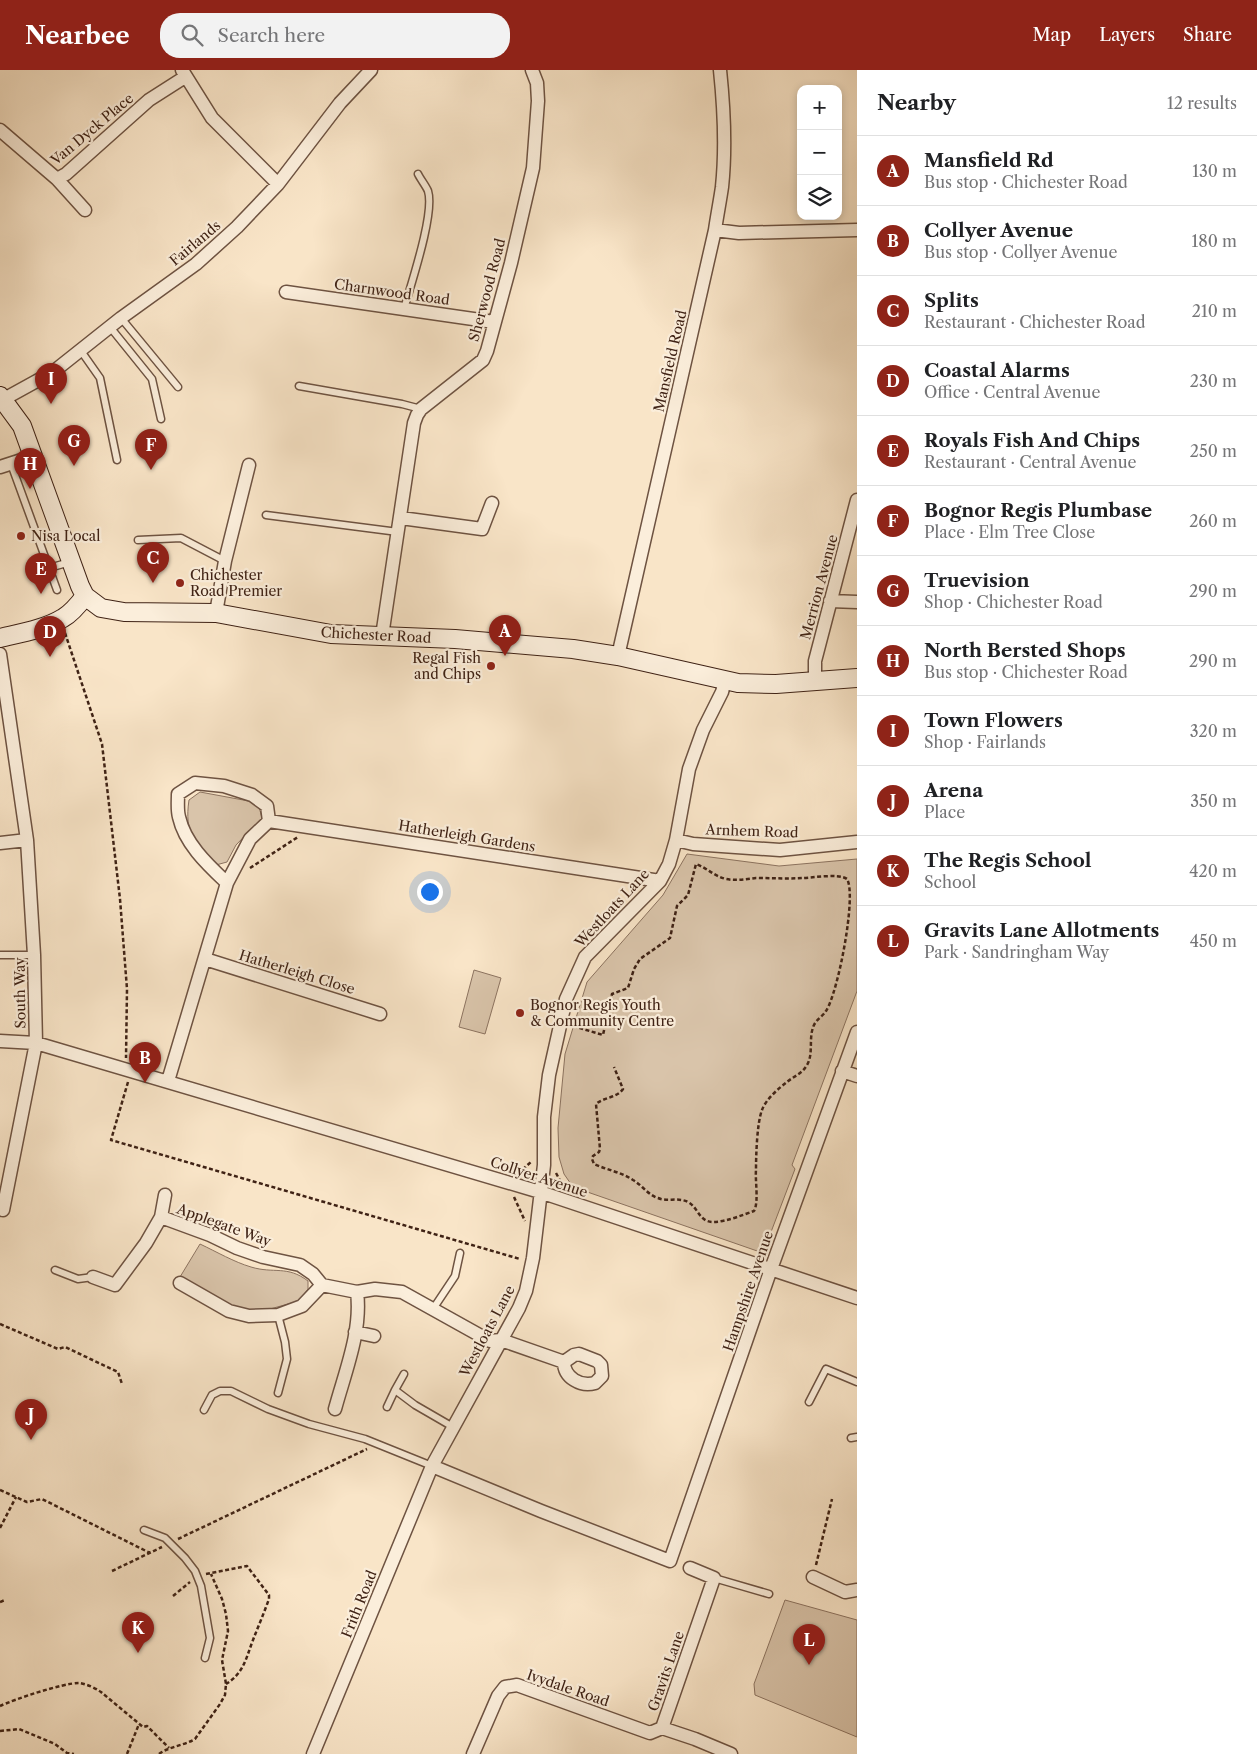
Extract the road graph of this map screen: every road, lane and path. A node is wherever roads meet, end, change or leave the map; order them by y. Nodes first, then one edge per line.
1 (371, 70) edge
2 (532, 70) edge
3 (720, 70) edge
4 (183, 74) edge
5 (0, 130) edge
6 (418, 174) dead end
7 (57, 178) junction
8 (278, 184) junction
9 (85, 210) dead end
10 (715, 230) junction
11 (857, 230) edge
12 (286, 292) dead end
13 (404, 309) junction
14 (121, 318) junction
15 (494, 322) junction
16 (110, 327) junction
17 (81, 350) junction
18 (299, 386) dead end
19 (178, 387) dead end
20 (2, 397) edge
21 (421, 409) junction
22 (160, 419) dead end
23 (34, 456) junction
24 (117, 460) dead end
25 (249, 465) dead end
26 (5, 466) edge
27 (857, 500) edge
28 (492, 503) dead end
29 (266, 515) dead end
30 (401, 518) junction
31 (399, 532) junction
32 (138, 540) dead end
33 (225, 561) junction
34 (70, 562) junction
35 (49, 568) junction
36 (57, 590) dead end
37 (86, 596) junction
38 (830, 601) junction
39 (857, 602) edge
40 (216, 613) junction
41 (59, 620) junction
42 (382, 636) junction
43 (0, 638) edge
44 (0, 654) edge
45 (618, 656) junction
46 (857, 678) edge
47 (724, 681) junction
48 (815, 681) junction
49 (269, 821) junction
50 (314, 827) junction
51 (27, 840) junction
52 (676, 840) junction
53 (857, 842) edge
54 (0, 843) edge
55 (660, 881) junction
56 (226, 883) junction
57 (0, 955) edge
58 (34, 955) junction
59 (205, 959) junction
60 (380, 1014) dead end
61 (573, 1026) dead end
62 (857, 1032) edge
63 (0, 1041) edge
64 (36, 1043) junction
65 (614, 1066) dead end
66 (128, 1070) junction
67 (842, 1071) junction
68 (857, 1076) edge
69 (168, 1081) junction
70 (535, 1155) dead end
71 (555, 1171) dead end
72 (514, 1172) dead end
73 (569, 1190) dead end
74 (540, 1192) junction
75 (512, 1194) dead end
76 (165, 1195) dead end
77 (3, 1210) dead end
78 (161, 1217) junction
79 (526, 1225) dead end
80 (460, 1253) dead end
81 (521, 1259) dead end
82 (771, 1269) junction
83 (54, 1270) dead end
84 (92, 1277) joint
85 (180, 1283) dead end
86 (322, 1285) junction
87 (357, 1292) junction
88 (857, 1298) edge
89 (433, 1309) junction
90 (278, 1315) junction
91 (0, 1324) edge
92 (355, 1332) junction
93 (374, 1336) dead end
94 (501, 1340) junction
95 (564, 1362) dead end
96 (404, 1374) dead end
97 (857, 1382) edge
98 (122, 1384) dead end
99 (395, 1390) junction
100 (278, 1393) dead end
101 (809, 1402) dead end
102 (388, 1407) dead end
103 (336, 1409) dead end
104 (204, 1410) dead end
105 (453, 1427) junction
106 (377, 1443) junction
107 (432, 1466) junction
108 (0, 1490) edge
109 (16, 1497) junction
110 (832, 1499) dead end
111 (0, 1528) edge
112 (144, 1530) dead end
113 (171, 1543) junction
114 (150, 1552) junction
115 (690, 1568) dead end
116 (112, 1571) dead end
117 (211, 1574) junction
118 (197, 1576) junction
119 (813, 1577) joint
120 (714, 1578) junction
121 (857, 1590) edge
122 (769, 1594) dead end
123 (173, 1596) dead end
124 (5, 1600) dead end
125 (0, 1602) edge
126 (205, 1658) dead end
127 (226, 1684) junction
128 (0, 1706) edge
129 (139, 1724) junction
130 (662, 1728) junction
131 (0, 1731) edge
132 (169, 1748) junction
133 (74, 1754) edge
134 (126, 1754) edge
135 (159, 1754) edge
136 (313, 1754) edge
137 (473, 1754) edge
138 (731, 1754) edge

1 - 8 street, Fairlands
2 - 15 street, Sherwood Road
3 - 10 street, Mansfield Road
4 - 7 street, Van Dyck Place
4 - 8 street
5 - 7 street, Van Dyck Place
6 - 13 lane
7 - 9 street
8 - 14 street, Fairlands
10 - 11 street
10 - 45 street, Mansfield Road
12 - 13 street, Charnwood Road
13 - 15 street, Charnwood Road
14 - 16 street, Fairlands
14 - 19 lane
15 - 21 street, Sherwood Road
16 - 17 street, Fairlands
16 - 22 lane
17 - 20 street, Fairlands
17 - 24 lane
18 - 21 lane
20 - 23 main road
21 - 30 street
23 - 26 street
23 - 34 main road
25 - 33 street
26 - 35 lane
27 - 38 street, Merrion Avenue
28 - 30 street
29 - 31 lane
30 - 31 street
31 - 42 street
32 - 33 lane
33 - 40 street
34 - 35 lane
34 - 37 main road
35 - 36 lane
37 - 40 main road, Chichester Road
37 - 41 main road
38 - 39 street
38 - 48 street, Merrion Avenue
40 - 42 main road, Chichester Road
41 - 43 main road
41 - 66 path
42 - 45 main road, Chichester Road
44 - 51 street, South Way
45 - 47 main road, Chichester Road
46 - 48 main road, Chichester Road
47 - 48 main road, Chichester Road
47 - 52 street, Westloats Lane
49 - 50 street, Hatherleigh Gardens
49 - 56 street
49 - 56 street
50 - 55 street, Hatherleigh Gardens
50 - 56 path
51 - 54 street
51 - 58 street, South Way
52 - 53 street, Arnhem Road
52 - 55 street, Westloats Lane
55 - 74 street, Westloats Lane
56 - 59 street
57 - 58 lane
58 - 64 street, South Way
59 - 60 street, Hatherleigh Close
59 - 69 street
61 - 65 path
62 - 67 street, Hampshire Avenue
63 - 64 street, Collyer Avenue
64 - 66 street, Collyer Avenue
64 - 77 street, South Way
66 - 69 street, Collyer Avenue
66 - 81 path
67 - 68 street
67 - 82 street, Hampshire Avenue
69 - 74 street, Collyer Avenue
70 - 72 path
71 - 73 path
74 - 82 street, Collyer Avenue
74 - 94 street, Westloats Lane
75 - 79 path
76 - 78 street, Applegate Way
78 - 84 street, Applegate Way
78 - 86 street, Applegate Way
80 - 89 lane
82 - 88 street, Collyer Avenue
82 - 107 street, Hampshire Avenue
83 - 84 lane
85 - 90 street
86 - 87 street
86 - 90 street
87 - 89 street
87 - 92 street
89 - 94 street
90 - 100 lane
91 - 98 path
92 - 93 street
92 - 103 street
94 - 95 street
94 - 105 street, Westloats Lane
96 - 99 lane
97 - 101 lane
99 - 102 lane
99 - 105 lane
104 - 106 lane
105 - 107 street, Westloats Lane
106 - 107 lane
106 - 113 path
107 - 136 street, Frith Road
108 - 109 path
109 - 111 path
109 - 114 path
110 - 119 path
112 - 113 lane
113 - 114 path
113 - 118 lane
114 - 116 path
115 - 120 street
117 - 118 path
117 - 127 path
117 - 127 path
118 - 123 path
118 - 126 lane
119 - 121 street
120 - 122 lane
120 - 130 street, Gravits Lane
124 - 125 path
127 - 132 path
128 - 129 path
129 - 132 path
129 - 134 path
130 - 137 street, Ivydale Road
130 - 138 street, Gravits Lane
131 - 133 path
132 - 135 path

